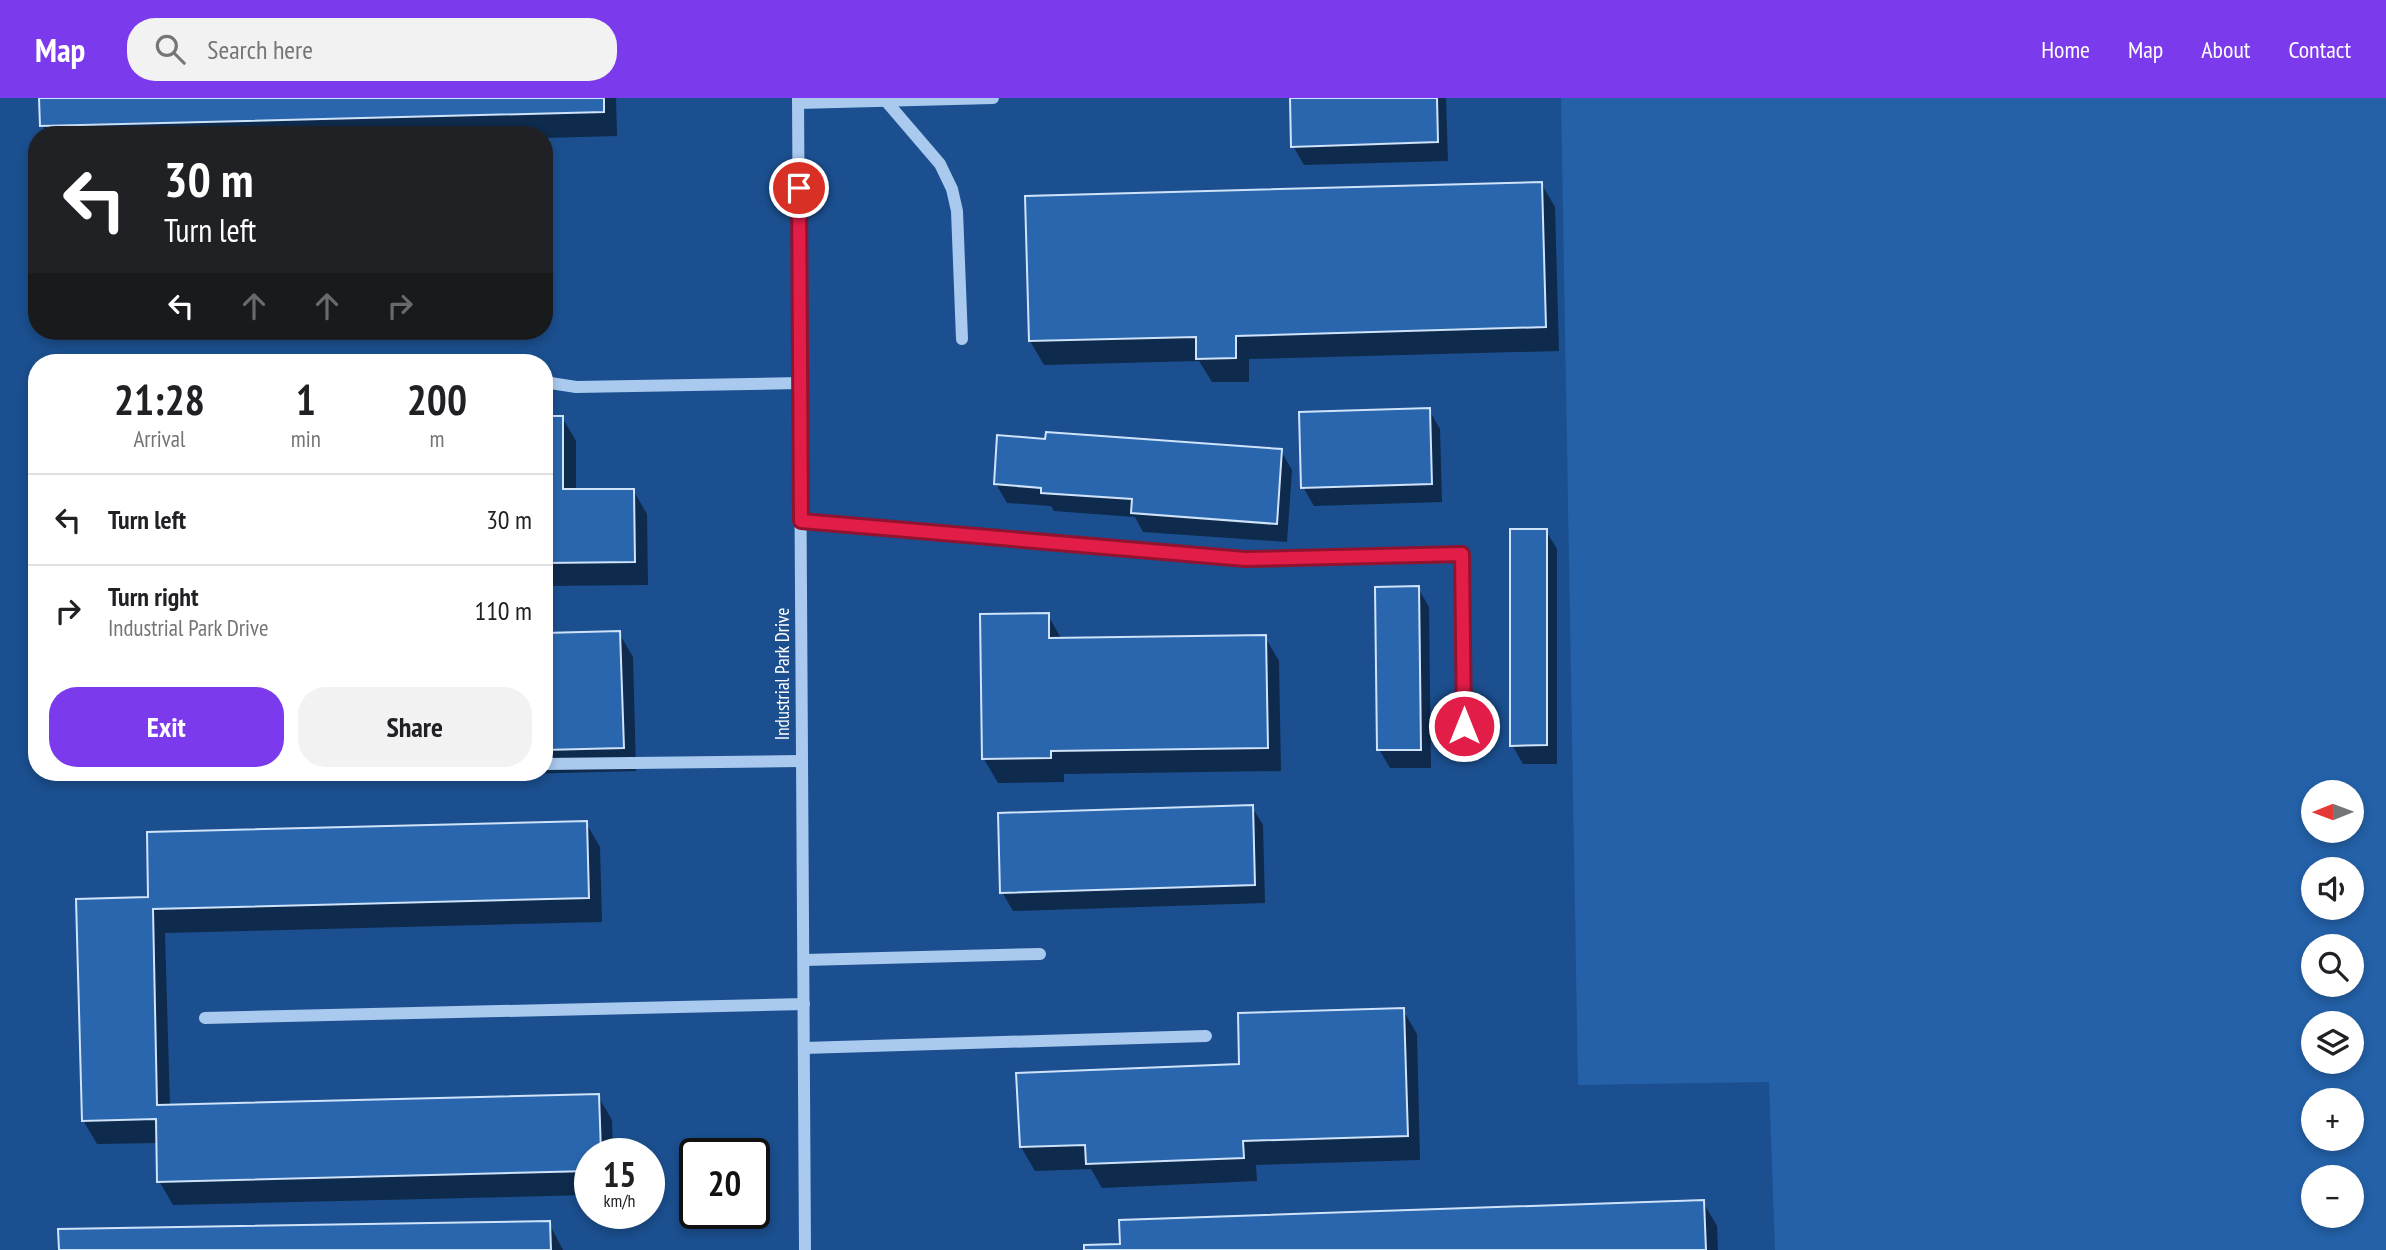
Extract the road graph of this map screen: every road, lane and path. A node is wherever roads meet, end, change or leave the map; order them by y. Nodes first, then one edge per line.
1 (993, 98) edge
2 (798, 101) edge
3 (886, 101) junction
4 (962, 340) dead end
5 (553, 383) edge
6 (800, 383) junction
7 (801, 521) junction
8 (1464, 726) dead end
9 (802, 761) junction
10 (553, 764) edge
11 (1040, 954) dead end
12 (804, 960) junction
13 (804, 1004) junction
14 (205, 1018) dead end
15 (1206, 1036) dead end
16 (804, 1048) junction
17 (806, 1250) edge

1 - 3 street
2 - 3 street
2 - 6 street, Industrial Park Drive
3 - 4 street
5 - 6 street
6 - 7 street, Industrial Park Drive
7 - 8 street
7 - 9 street, Industrial Park Drive
9 - 10 street
9 - 12 street, Industrial Park Drive
11 - 12 street
12 - 13 street, Industrial Park Drive
13 - 14 street
13 - 16 street, Industrial Park Drive
15 - 16 street
16 - 17 street, Industrial Park Drive

